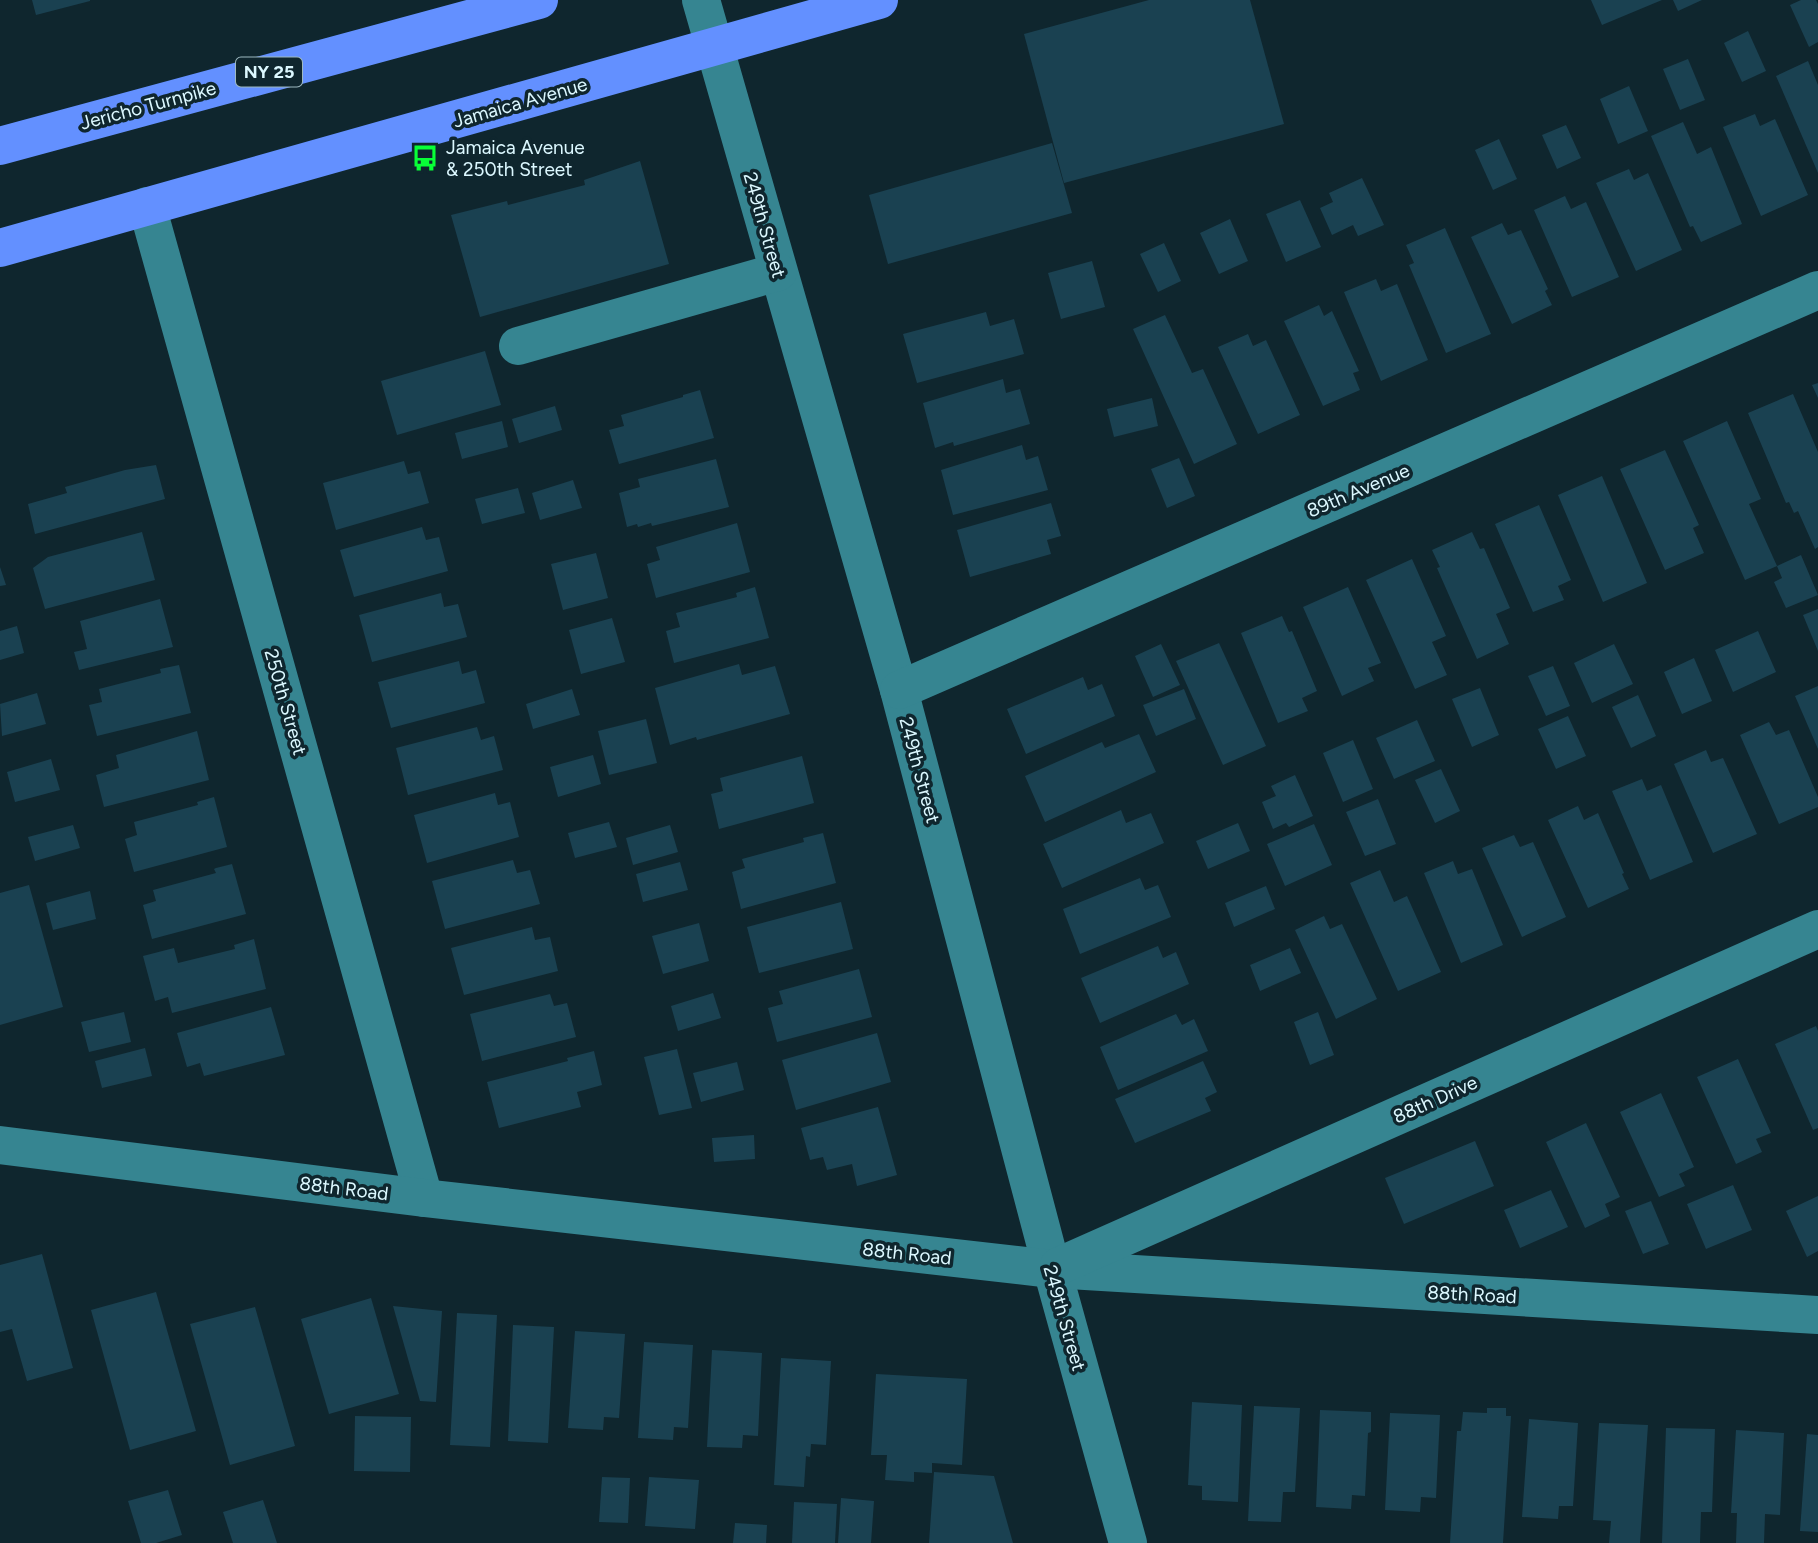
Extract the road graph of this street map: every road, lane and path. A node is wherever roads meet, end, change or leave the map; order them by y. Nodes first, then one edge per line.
1 (539, 0) edge
2 (701, 0) edge
3 (879, 0) edge
4 (714, 46) junction
5 (0, 146) edge
6 (147, 206) junction
7 (0, 248) edge
8 (778, 272) junction
9 (1818, 290) edge
10 (518, 346) dead end
11 (899, 690) junction
12 (1818, 929) edge
13 (0, 1145) edge
14 (424, 1198) junction
15 (1052, 1269) junction
16 (1818, 1315) edge
17 (1128, 1543) edge

1 - 5 main road, Jericho Turnpike / NY 25
2 - 4 street, 249th Street
3 - 4 main road, Jamaica Avenue
4 - 6 main road, Jamaica Avenue
4 - 8 street, 249th Street
6 - 7 main road, Jamaica Avenue
6 - 14 street, 250th Street
8 - 10 street
8 - 11 street, 249th Street
9 - 11 street, 89th Avenue
11 - 15 street, 249th Street
12 - 15 street, 88th Drive
13 - 14 street, 88th Road
14 - 15 street, 88th Road
15 - 16 street, 88th Road
15 - 17 street, 249th Street

